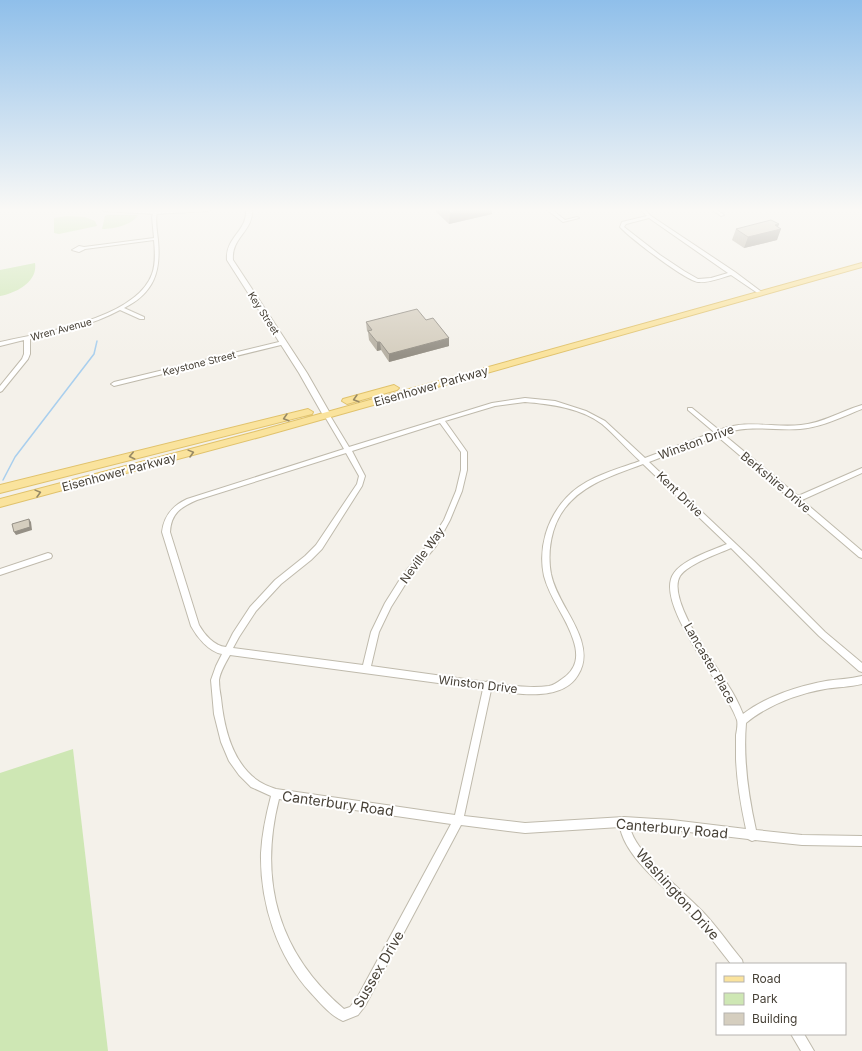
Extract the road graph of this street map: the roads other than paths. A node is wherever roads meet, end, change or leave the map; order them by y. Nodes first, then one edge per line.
1 (156, 258) edge
2 (230, 258) edge
3 (665, 258) edge
4 (711, 258) edge
5 (862, 259) edge
6 (862, 265) edge
7 (733, 273) junction
8 (759, 291) junction
9 (121, 309) junction
10 (142, 318) dead end
11 (27, 338) junction
12 (283, 343) junction
13 (0, 344) edge
14 (114, 384) dead end
15 (0, 390) edge
16 (862, 407) edge
17 (690, 409) dead end
18 (325, 412) junction
19 (442, 421) junction
20 (717, 433) junction
21 (348, 450) junction
22 (645, 461) junction
23 (860, 473) edge
24 (0, 489) edge
25 (796, 500) junction
26 (0, 503) edge
27 (732, 545) junction
28 (862, 555) edge
29 (48, 556) dead end
30 (0, 572) edge
31 (228, 651) junction
32 (862, 668) edge
33 (366, 669) junction
34 (862, 680) edge
35 (488, 686) junction
36 (742, 721) junction
37 (276, 794) junction
38 (459, 819) junction
39 (624, 822) junction
40 (752, 836) junction
41 (862, 841) edge
42 (737, 963) edge
43 (798, 1035) edge
44 (808, 1051) edge

1 - 9 street, Wren Avenue
2 - 12 street, Key Street
3 - 7 street
4 - 7 street
5 - 8 main road, Eisenhower Parkway
6 - 8 main road, Eisenhower Parkway
7 - 8 street
8 - 18 main road, Eisenhower Parkway
9 - 10 street
9 - 11 street, Wren Avenue
11 - 13 street, Wren Avenue
11 - 15 street
12 - 14 street, Keystone Street
12 - 18 street, Key Street
16 - 20 street, Winston Drive
17 - 20 street, Berkshire Drive
18 - 21 street, Canterbury Road
18 -> 24 main road, Eisenhower Parkway
26 -> 18 main road, Eisenhower Parkway
19 - 21 street, Kent Drive
19 - 22 street, Kent Drive
19 - 33 street, Neville Way
20 - 22 street, Winston Drive
20 - 25 street, Berkshire Drive
21 - 31 street, Canterbury Road
21 - 31 street, Winston Drive
22 - 27 street, Kent Drive
22 - 35 street, Winston Drive
23 - 25 street
25 - 28 street, Berkshire Drive
27 - 32 street, Kent Drive
27 - 36 street, Lancaster Place
29 - 30 street
31 - 33 street, Winston Drive
31 - 37 street, Canterbury Road
33 - 35 street, Winston Drive
34 - 36 street
35 - 38 street, Sussex Drive
36 - 40 street
37 - 38 street, Canterbury Road
37 - 38 street, Sussex Drive
38 - 39 street, Canterbury Road
39 - 40 street, Canterbury Road
39 - 42 street, Washington Drive
40 - 41 street, Canterbury Road
43 - 44 street

